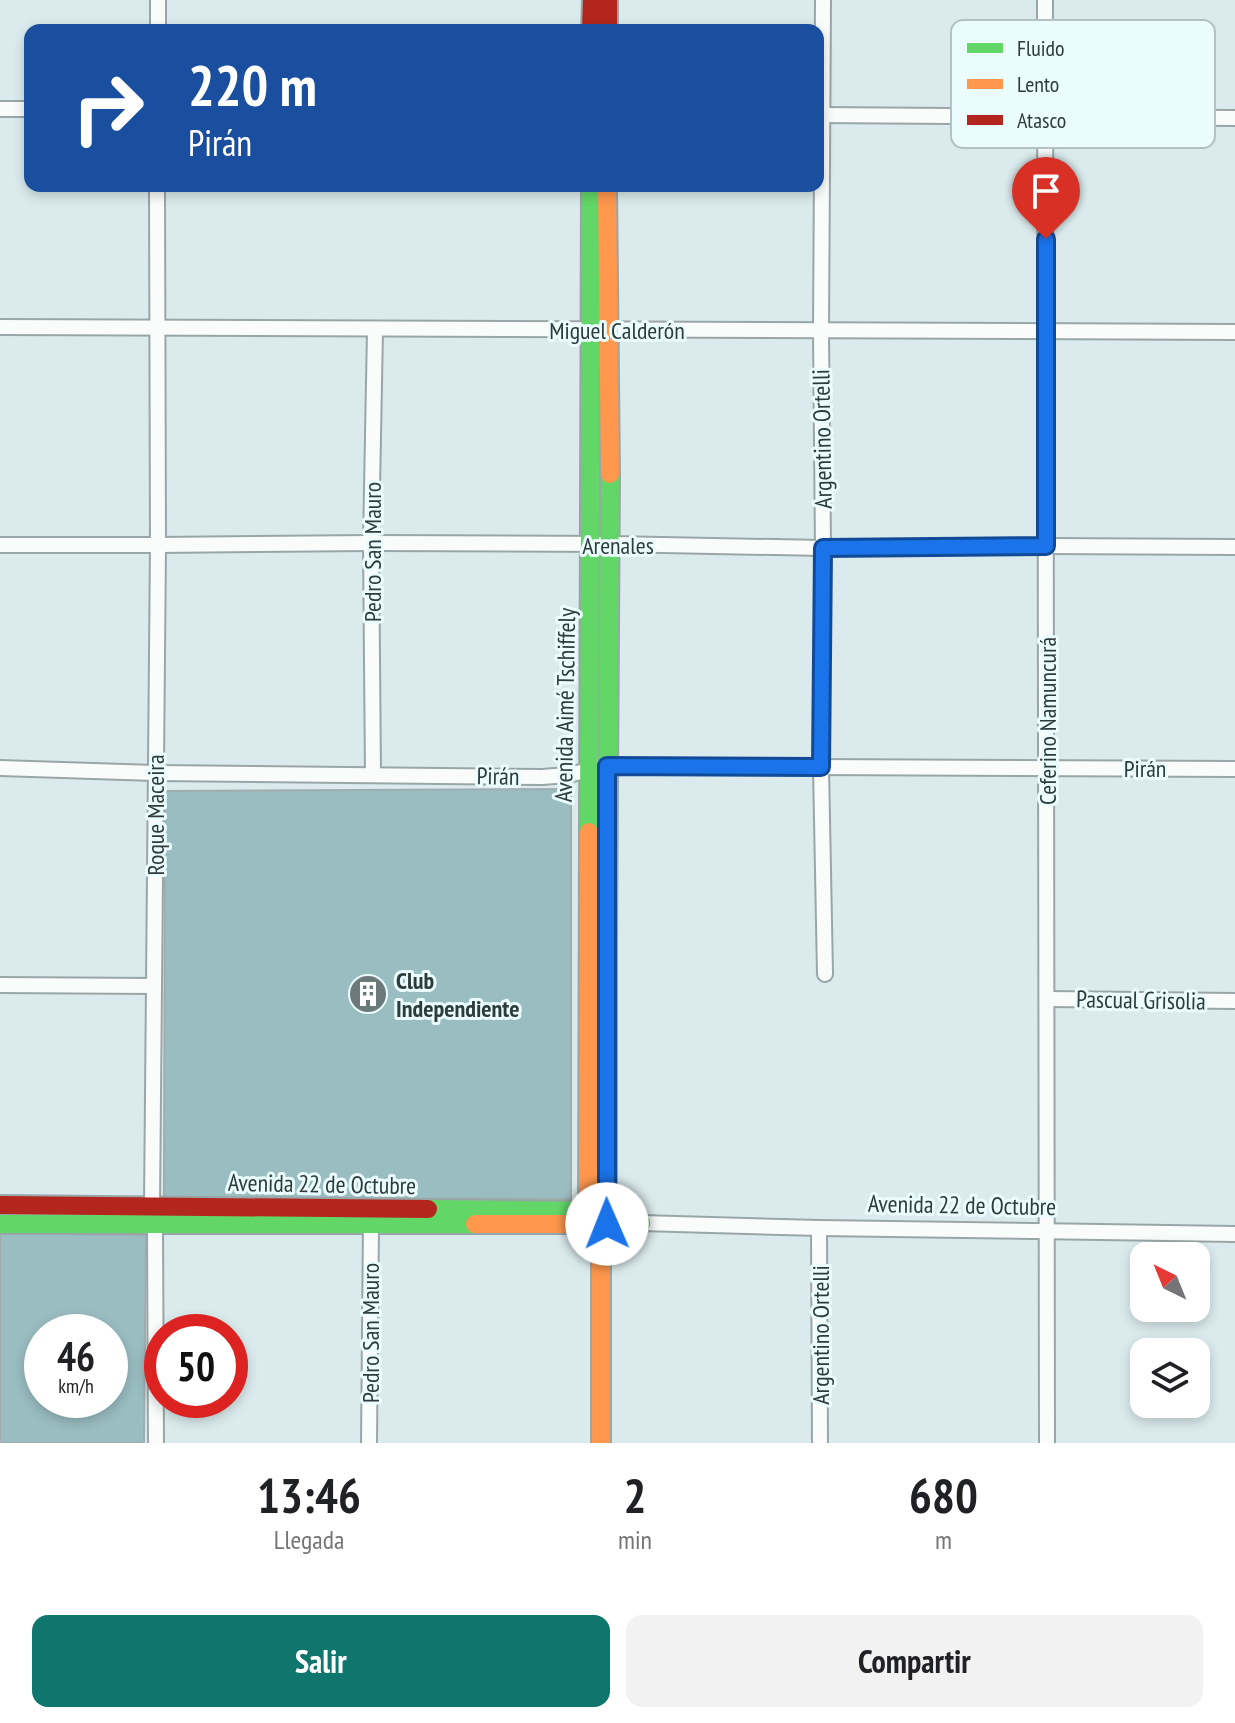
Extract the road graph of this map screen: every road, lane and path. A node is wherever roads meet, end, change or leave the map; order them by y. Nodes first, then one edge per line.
1 (158, 0) edge
2 (592, 0) edge
3 (608, 0) edge
4 (823, 0) edge
5 (1045, 0) edge
6 (1045, 20) edge
7 (158, 24) edge
8 (591, 24) edge
9 (608, 24) edge
10 (822, 24) edge
11 (0, 109) edge
12 (24, 109) edge
13 (824, 115) edge
14 (951, 116) edge
15 (1215, 118) edge
16 (1235, 118) edge
17 (1046, 148) edge
18 (157, 192) edge
19 (591, 192) edge
20 (607, 192) edge
21 (820, 192) edge
22 (0, 327) edge
23 (156, 328) junction
24 (375, 330) junction
25 (600, 330) junction
26 (821, 331) junction
27 (1046, 331) junction
28 (1235, 332) edge
29 (371, 543) junction
30 (611, 544) junction
31 (0, 545) edge
32 (158, 545) junction
33 (591, 545) junction
34 (1046, 546) junction
35 (1235, 547) edge
36 (823, 548) junction
37 (607, 766) junction
38 (821, 767) junction
39 (0, 768) edge
40 (1047, 768) junction
41 (1235, 769) edge
42 (588, 771) junction
43 (155, 773) junction
44 (373, 774) junction
45 (825, 974) dead end
46 (0, 985) edge
47 (154, 986) junction
48 (1047, 999) junction
49 (1235, 1001) edge
50 (0, 1205) edge
51 (153, 1216) junction
52 (597, 1218) junction
53 (371, 1223) junction
54 (641, 1223) joint
55 (0, 1224) edge
56 (819, 1228) junction
57 (1047, 1230) junction
58 (1235, 1234) edge
59 (156, 1443) edge
60 (369, 1443) edge
61 (601, 1443) edge
62 (820, 1443) edge
63 (1047, 1443) edge

1 - 7 street
2 - 8 main road
3 - 9 main road
4 - 10 street, Argentino Ortelli
5 - 6 street, Ceferino Namuncurá
11 - 12 street
13 - 14 street
15 - 16 street
17 - 27 street, Ceferino Namuncurá
18 - 23 street, Roque Maceira
19 - 25 main road, Avenida Aimé Tschiffely
20 - 25 main road, Avenida Aimé Tschiffely
21 - 26 street, Argentino Ortelli
22 - 23 street, Miguel Calderón
23 - 24 street, Miguel Calderón
23 - 32 street, Roque Maceira
24 - 25 street, Miguel Calderón
24 - 29 street, Pedro San Mauro
25 - 26 street, Miguel Calderón
25 - 30 main road, Avenida Aimé Tschiffely
25 - 33 main road, Avenida Aimé Tschiffely
26 - 27 street, Miguel Calderón
26 - 36 street, Argentino Ortelli
27 - 28 street, Miguel Calderón
27 - 34 street, Ceferino Namuncurá
29 - 32 street, Arenales
29 - 33 street, Arenales
29 - 44 street, Pedro San Mauro
30 - 33 street, Arenales
30 - 36 street, Arenales
30 - 37 main road, Avenida Aimé Tschiffely
31 - 32 street, Arenales
32 - 43 street, Roque Maceira
33 - 42 main road, Avenida Aimé Tschiffely
34 - 35 street, Arenales
34 - 36 street, Arenales
34 - 40 street, Ceferino Namuncurá
36 - 38 street, Argentino Ortelli
37 - 38 street, Pirán
37 - 42 street, Pirán
37 - 52 main road, Avenida Aimé Tschiffely
38 - 40 street, Pirán
38 - 45 street, Argentino Ortelli
39 - 43 street, Pirán
40 - 41 street, Pirán
40 - 48 street, Ceferino Namuncurá
42 - 44 street, Pirán
42 - 52 main road, Avenida Aimé Tschiffely
43 - 44 street, Pirán
43 - 47 street, Roque Maceira
46 - 47 street
47 - 51 street, Roque Maceira
48 - 49 street, Pascual Grisolia
48 - 57 street, Ceferino Namuncurá
50 - 51 main road, Avenida 22 de Octubre
51 - 52 main road, Avenida 22 de Octubre
51 - 53 main road, Avenida 22 de Octubre
51 - 55 main road, Avenida 22 de Octubre
51 - 59 street, Roque Maceira
52 - 53 main road, Avenida 22 de Octubre
52 - 54 main road, Avenida 22 de Octubre
52 - 61 main road
53 - 60 street, Pedro San Mauro
54 - 56 street, Avenida 22 de Octubre
56 - 57 street, Avenida 22 de Octubre
56 - 62 street, Argentino Ortelli
57 - 58 street, Avenida 22 de Octubre
57 - 63 street, Ceferino Namuncurá

